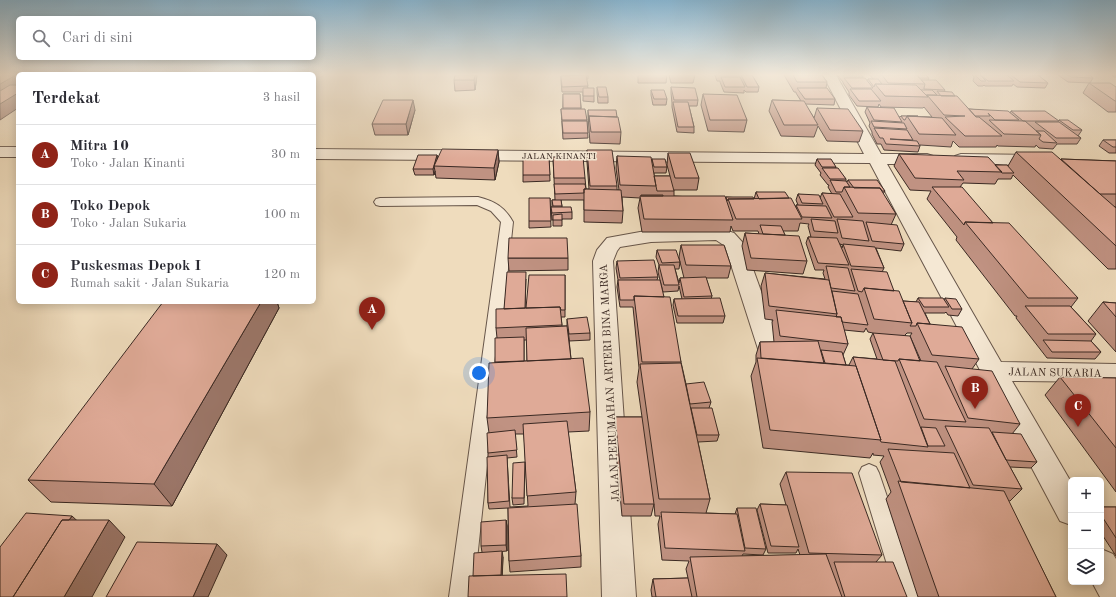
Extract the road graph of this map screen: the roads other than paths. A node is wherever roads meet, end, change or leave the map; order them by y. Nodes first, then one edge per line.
1 (845, 103) edge
2 (0, 152) edge
3 (16, 152) edge
4 (316, 154) edge
5 (876, 158) junction
6 (1054, 160) edge
7 (380, 202) dead end
8 (771, 352) edge
9 (994, 371) junction
10 (1116, 373) edge
11 (870, 473) dead end
12 (1068, 506) edge
13 (1104, 570) edge
14 (1116, 592) edge
15 (460, 597) edge
16 (619, 597) edge
17 (910, 597) edge

1 - 5 street
2 - 3 street
4 - 5 street, JALAN KINANTI
5 - 6 street, JALAN KINANTI
5 - 9 street
7 - 15 lane
8 - 16 street, JALAN PERUMAHAN ARTERI BINA MARGA
9 - 10 street, JALAN SUKARIA
9 - 12 street
11 - 17 lane
13 - 14 street

